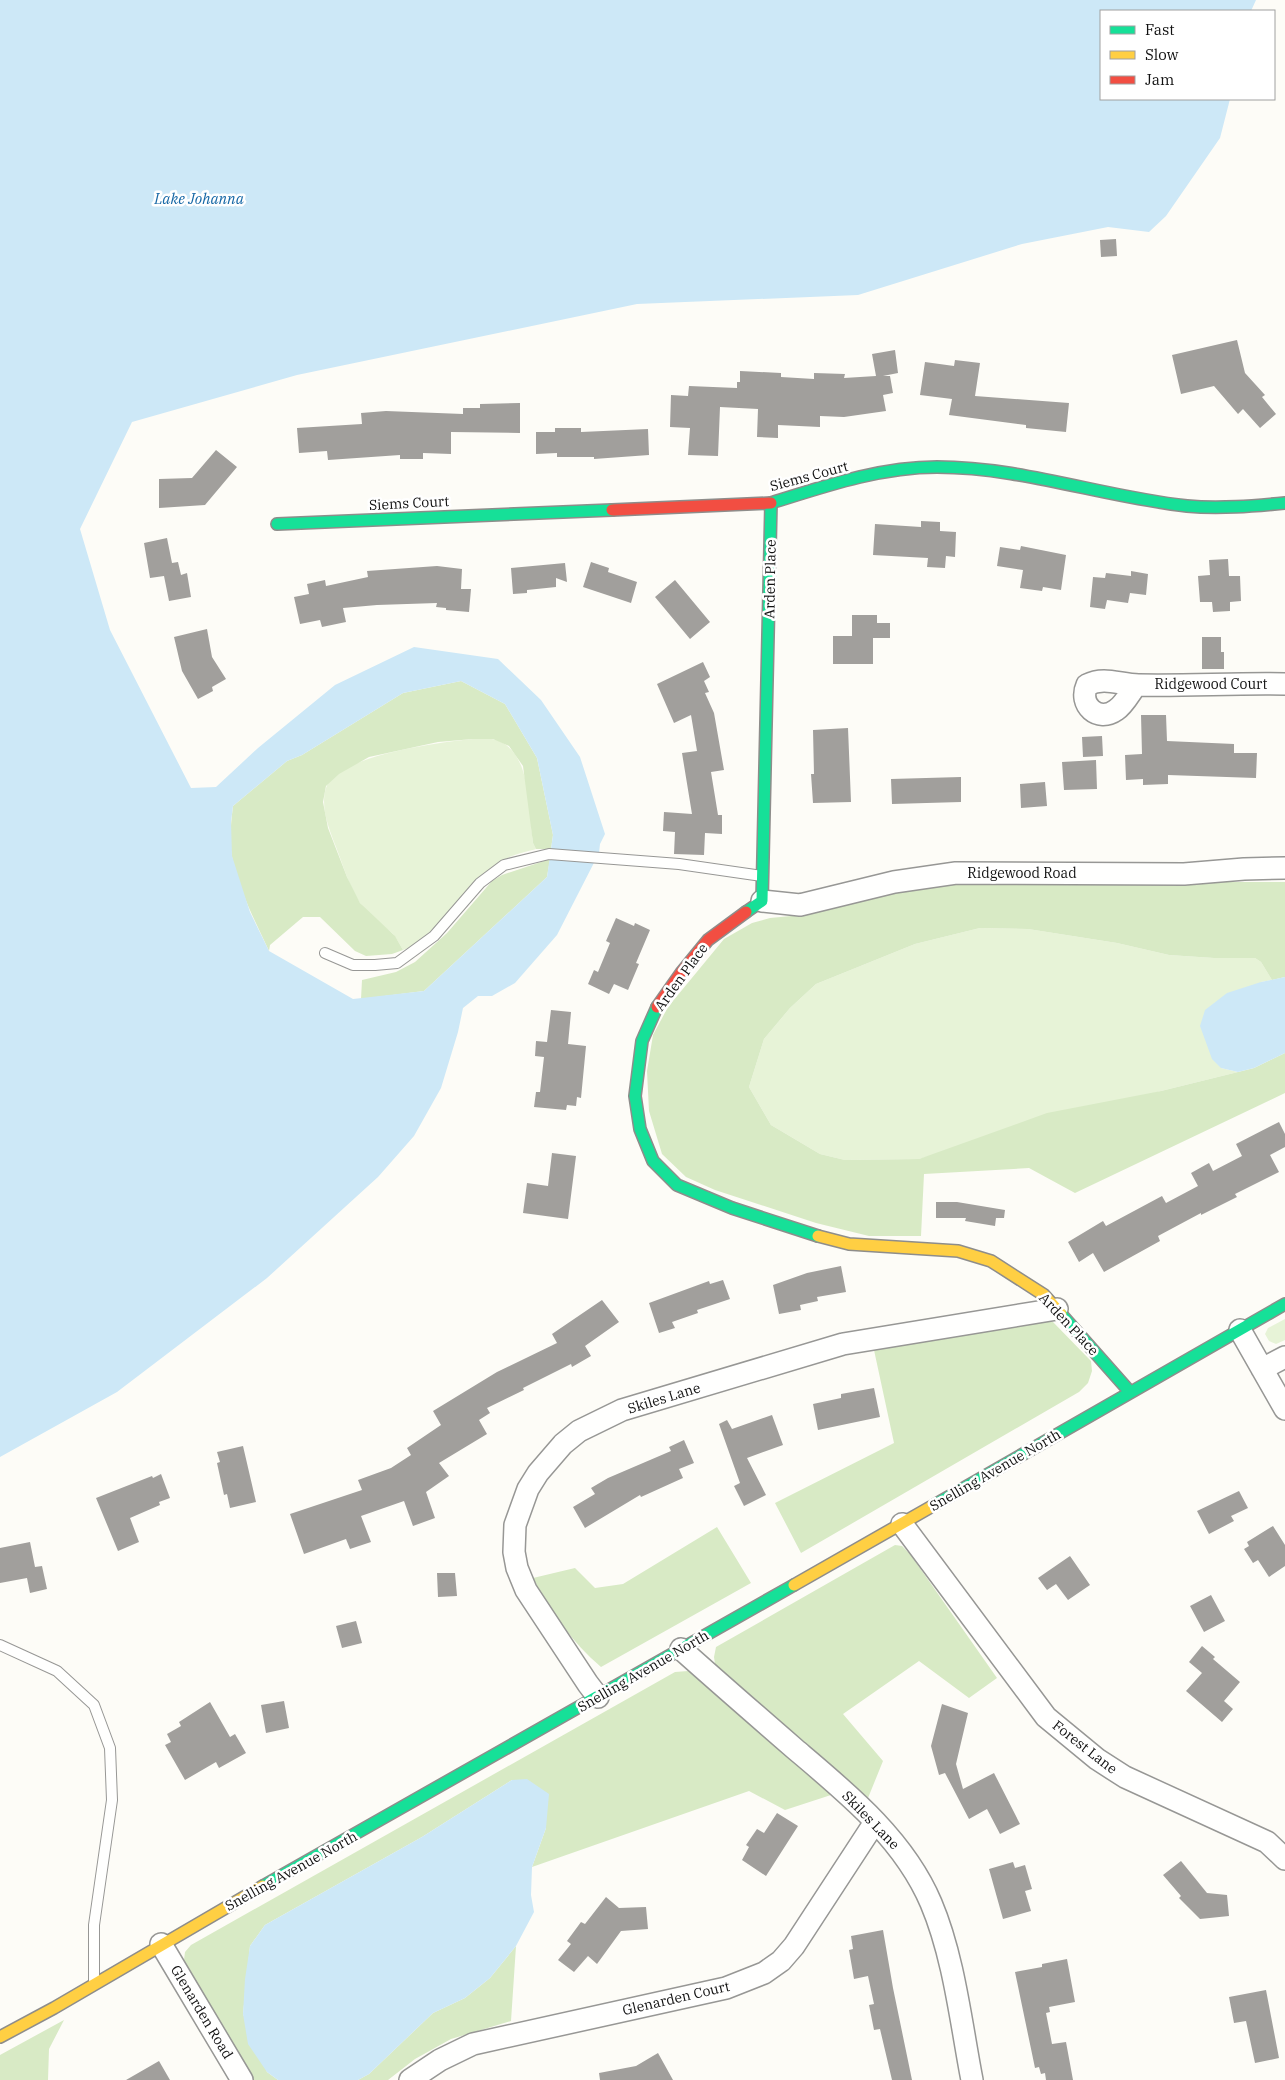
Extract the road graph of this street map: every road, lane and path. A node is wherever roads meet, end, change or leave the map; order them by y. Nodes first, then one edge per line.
1 (772, 503) junction
2 (1285, 503) edge
3 (276, 524) dead end
4 (1285, 684) edge
5 (1136, 685) dead end
6 (1285, 868) edge
7 (762, 876) junction
8 (762, 902) junction
9 (325, 953) dead end
10 (1285, 1304) edge
11 (1057, 1309) junction
12 (1240, 1330) junction
13 (1285, 1356) edge
14 (1262, 1369) junction
15 (1130, 1392) junction
16 (1285, 1409) edge
17 (902, 1524) junction
18 (0, 1645) edge
19 (681, 1649) junction
20 (598, 1697) junction
21 (875, 1822) junction
22 (1285, 1859) edge
23 (161, 1944) junction
24 (94, 1983) junction
25 (0, 2037) edge
26 (242, 2080) edge
27 (410, 2080) edge
28 (972, 2080) edge

1 - 2 street, Siems Court
1 - 3 street, Siems Court
1 - 7 street, Arden Place
4 - 5 street, Ridgewood Court
6 - 8 street, Ridgewood Road
7 - 8 street, Arden Place
7 - 9 lane
8 - 11 street, Arden Place
10 - 12 street, Snelling Avenue North
11 - 15 street, Arden Place
11 - 20 street, Skiles Lane
12 - 14 street
12 - 15 street, Snelling Avenue North
13 - 14 street
14 - 16 street
15 - 17 street, Snelling Avenue North
17 - 19 street, Snelling Avenue North
17 - 22 street, Forest Lane
18 - 24 lane
19 - 20 street, Snelling Avenue North
19 - 21 street, Skiles Lane
20 - 23 street, Snelling Avenue North
21 - 27 street, Glenarden Court
21 - 28 street, Skiles Lane
23 - 24 street, Snelling Avenue North
23 - 26 street, Glenarden Road
24 - 25 street, Snelling Avenue North

